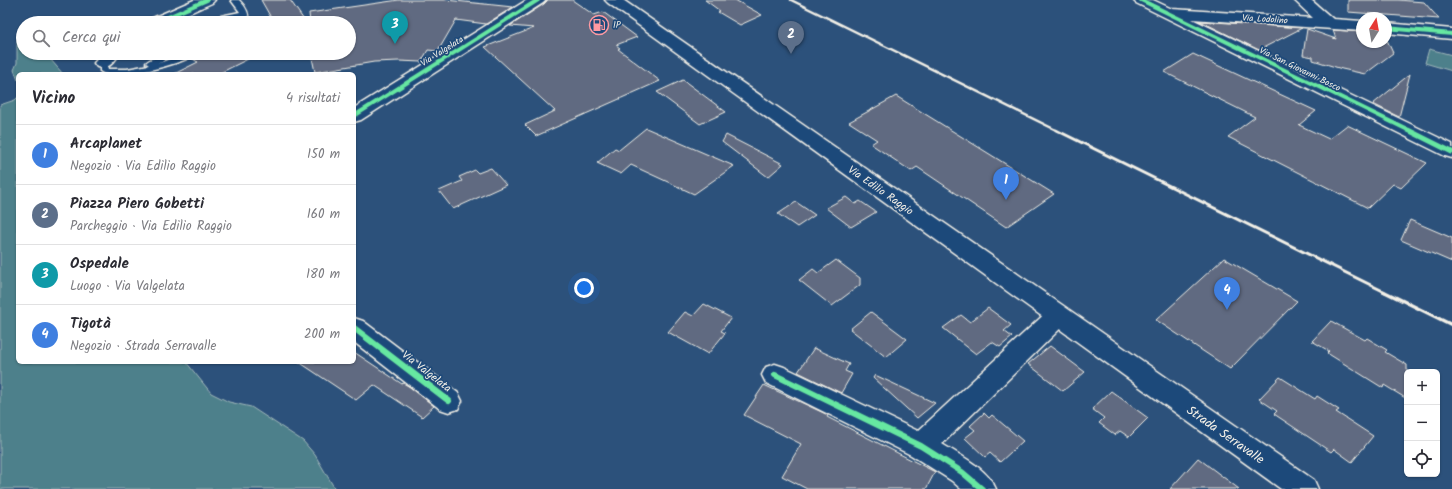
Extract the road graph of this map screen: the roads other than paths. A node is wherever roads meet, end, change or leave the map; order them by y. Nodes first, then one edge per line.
1 (206, 0) edge
2 (235, 0) edge
3 (538, 0) edge
4 (613, 0) edge
5 (1141, 0) edge
6 (1302, 0) edge
7 (1168, 13) junction
8 (244, 14) joint
9 (170, 16) edge
10 (234, 16) edge
11 (1328, 23) junction
12 (1356, 25) edge
13 (1392, 29) edge
14 (1452, 34) edge
15 (159, 60) edge
16 (179, 60) edge
17 (106, 65) edge
18 (135, 70) junction
19 (356, 115) edge
20 (1452, 152) edge
21 (1058, 316) junction
22 (356, 330) edge
23 (775, 375) dead end
24 (1149, 379) joint
25 (449, 401) dead end
26 (921, 446) junction
27 (982, 489) edge
28 (1304, 489) edge

1 - 9 street
2 - 8 lane
3 - 19 street, Via Valgelata
4 - 21 street, Via Edilio Raggio
5 - 7 street, Via San Giovanni Bosco
6 - 11 street
7 - 11 street, Via Lodolino
7 - 20 street, Via San Giovanni Bosco
8 - 10 lane
11 - 12 street, Via Lodolino
13 - 14 street
15 - 18 lane
16 - 18 lane
17 - 18 lane
21 - 24 street, Via Edilio Raggio
21 - 26 street
22 - 25 street, Via Valgelata
23 - 26 street
24 - 28 street, Strada Serravalle
26 - 27 street

